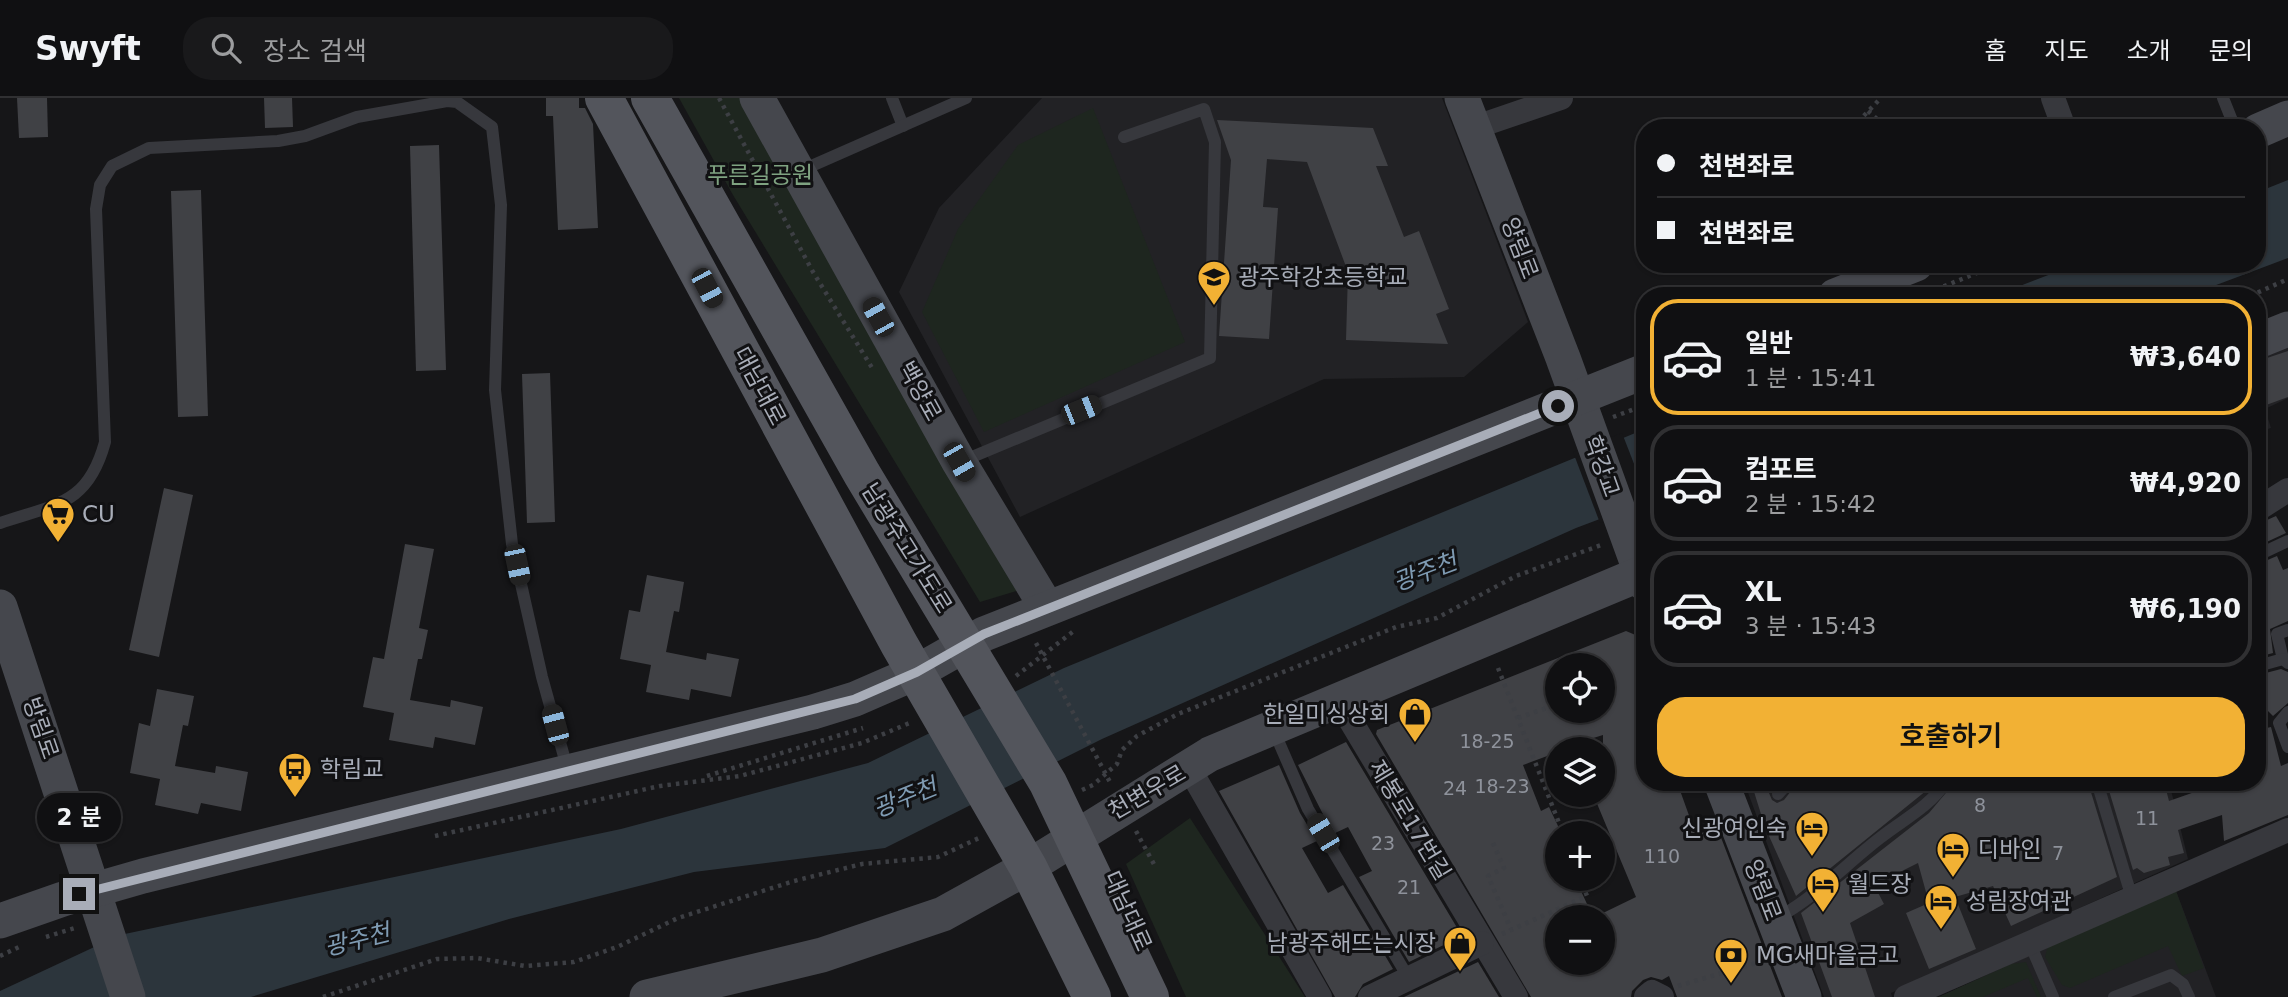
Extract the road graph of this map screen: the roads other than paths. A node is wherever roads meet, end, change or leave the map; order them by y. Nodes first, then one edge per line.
1 (604, 98) edge
2 (627, 98) edge
3 (650, 98) edge
4 (672, 98) edge
5 (757, 98) edge
6 (892, 98) edge
7 (966, 98) edge
8 (1561, 98) edge
9 (2053, 98) edge
10 (2223, 98) edge
11 (1467, 113) edge
12 (2288, 118) edge
13 (2061, 119) edge
14 (2231, 119) edge
15 (902, 126) junction
16 (2266, 128) edge
17 (1124, 137) dead end
18 (796, 172) junction
19 (1893, 273) edge
20 (1858, 287) edge
21 (748, 291) junction
22 (2288, 329) edge
23 (2266, 338) edge
24 (1636, 375) edge
25 (1577, 398) junction
26 (959, 462) junction
27 (2288, 489) edge
28 (2266, 504) edge
29 (0, 523) edge
30 (2288, 541) edge
31 (2266, 551) edge
32 (1636, 555) edge
33 (1636, 579) edge
34 (0, 607) edge
35 (1047, 608) junction
36 (2288, 630) edge
37 (984, 634) junction
38 (2286, 661) edge
39 (2266, 665) edge
40 (917, 672) junction
41 (1337, 698) junction
42 (2288, 712) edge
43 (1272, 727) junction
44 (2288, 747) edge
45 (1189, 768) junction
46 (568, 774) junction
47 (1724, 791) edge
48 (1780, 791) edge
49 (1938, 791) edge
50 (2100, 791) edge
51 (1778, 794) dead end
52 (1090, 826) junction
53 (2288, 830) edge
54 (1028, 867) junction
55 (95, 889) junction
56 (2132, 898) junction
57 (1774, 920) junction
58 (0, 921) edge
59 (1482, 943) junction
60 (2030, 944) junction
61 (1408, 977) junction
62 (128, 997) edge
63 (647, 997) edge
64 (1092, 997) edge
65 (1123, 997) edge
66 (1150, 997) edge
67 (1167, 997) edge
68 (1320, 997) edge
69 (1370, 997) edge
70 (1516, 997) edge
71 (1804, 997) edge
72 (1906, 997) edge
73 (2053, 997) edge
74 (2114, 997) edge
75 (2189, 997) edge

1 - 40 main road, 대남대로
2 - 21 main road
3 - 21 main road
4 - 37 main road
5 - 18 street, 백양로
6 - 15 lane
7 - 15 lane
8 - 11 street
9 - 13 street
10 - 14 lane
11 - 25 street, 양림로
12 - 16 street
15 - 18 lane
17 - 26 lane
18 - 26 street, 백양로
19 - 20 street
21 - 65 main road, 남광주고가도로
21 - 66 main road, 남광주고가도로
22 - 23 street
24 - 25 street
25 - 32 street, 학강교
25 - 35 street
26 - 35 street, 백양로
27 - 28 street
29 - 46 lane
30 - 31 lane
33 - 41 street, 천변우로
34 - 55 street, 방림로
35 - 37 street
36 - 38 lane
37 - 40 street
37 - 52 main road, 대남대로
38 - 39 lane
40 - 46 street
40 - 54 main road, 대남대로
41 - 43 street, 천변우로
41 - 59 street, 제봉로17번길
42 - 44 lane
43 - 45 street, 천변우로
43 - 61 lane
45 - 52 street, 천변우로
45 - 68 street
46 - 55 street
47 - 57 street, 양림로
48 - 51 lane
49 - 57 lane
50 - 56 lane
52 - 54 street, 천변우로
52 - 67 main road, 대남대로
53 - 56 street
54 - 63 street, 천변우로
54 - 64 main road
55 - 58 street
55 - 62 street, 방림로
56 - 60 street
57 - 71 street, 양림로
59 - 61 street
59 - 70 street, 제봉로17번길
60 - 72 street
60 - 73 lane
61 - 69 street
74 - 75 lane

